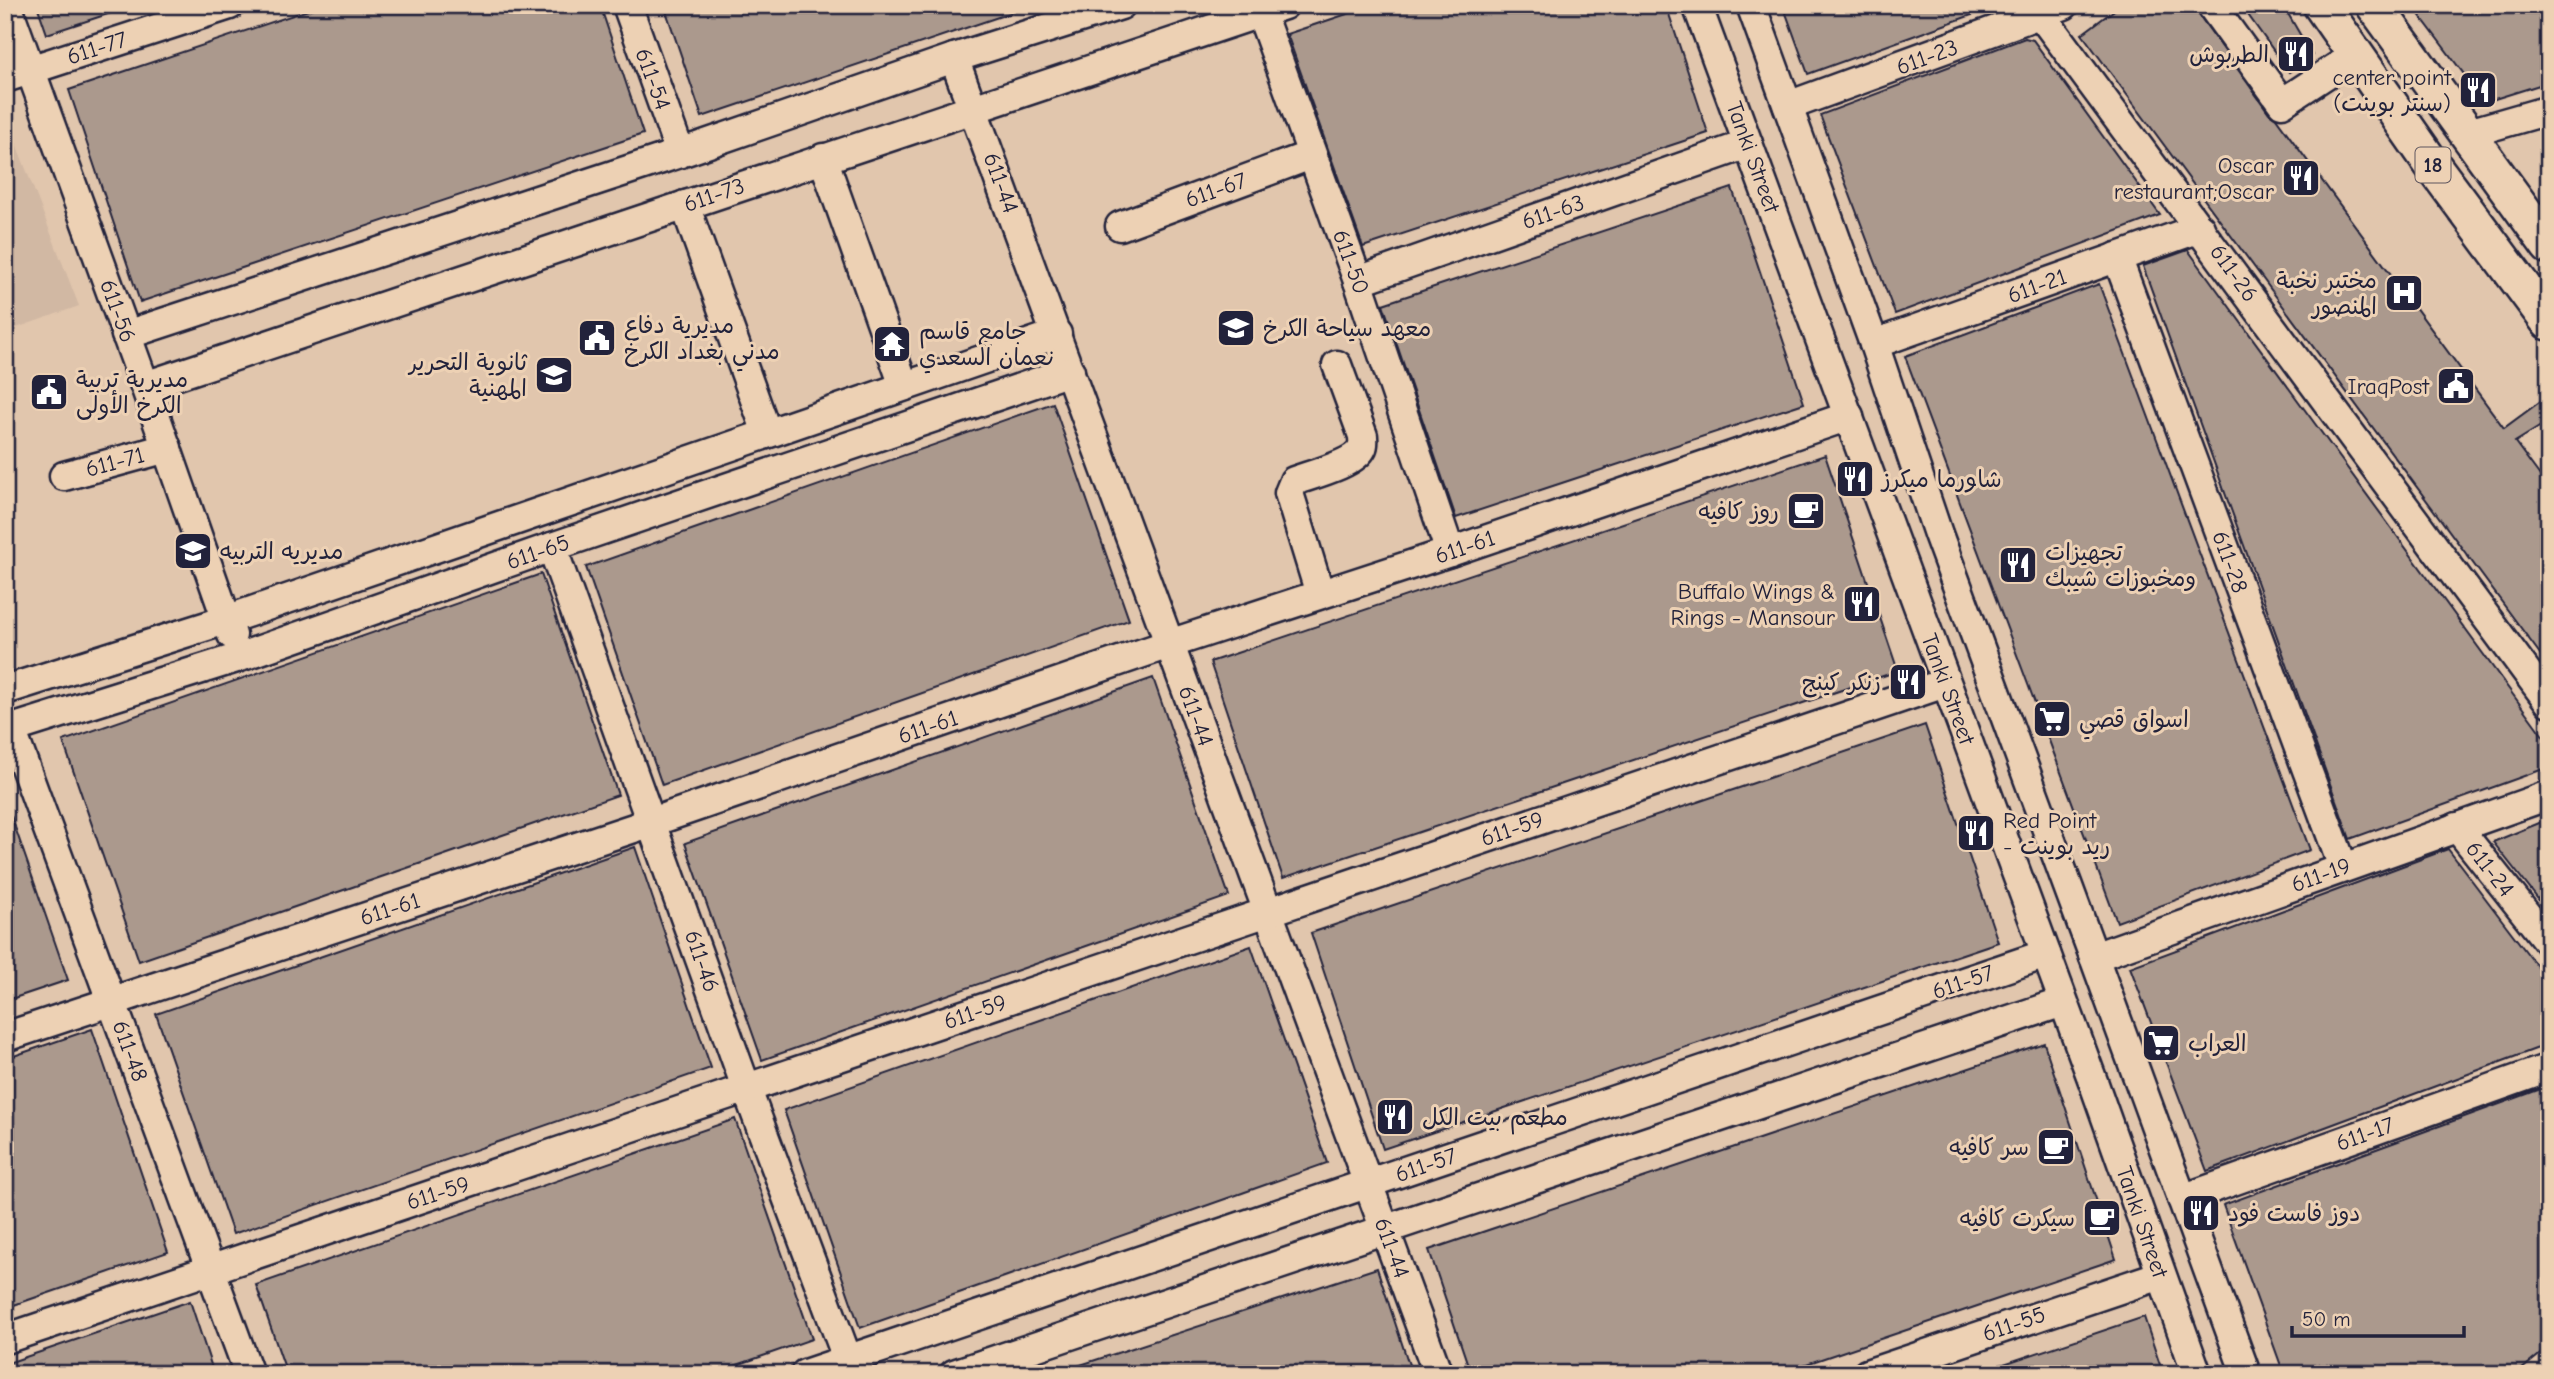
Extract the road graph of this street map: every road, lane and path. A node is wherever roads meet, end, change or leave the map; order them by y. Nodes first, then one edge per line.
1 (7, 5) edge
2 (230, 5) edge
3 (626, 5) edge
4 (1121, 5) edge
5 (1697, 5) edge
6 (1751, 5) edge
7 (2211, 5) edge
8 (2321, 5) edge
9 (2374, 5) edge
10 (1273, 9) edge
11 (2053, 10) edge
12 (2357, 54) junction
13 (954, 58) junction
14 (18, 74) edge
15 (1788, 106) junction
16 (973, 109) junction
17 (2549, 110) edge
18 (2465, 134) junction
19 (1748, 144) junction
20 (680, 153) junction
21 (1311, 155) junction
22 (823, 158) junction
23 (685, 205) junction
24 (1120, 226) dead end
25 (2200, 228) junction
26 (2549, 246) edge
27 (2117, 257) junction
28 (1358, 281) junction
29 (2549, 321) edge
30 (1057, 334) junction
31 (126, 335) junction
32 (1874, 344) junction
33 (1337, 365) dead end
34 (1070, 371) junction
35 (145, 386) junction
36 (904, 386) junction
37 (1850, 416) junction
38 (767, 433) junction
39 (167, 448) junction
40 (64, 476) dead end
41 (1938, 534) junction
42 (552, 547) junction
43 (1897, 548) junction
44 (1450, 552) junction
45 (1320, 594) junction
46 (226, 620) junction
47 (1169, 643) junction
48 (240, 657) junction
49 (1945, 683) junction
50 (5, 690) edge
51 (2549, 702) edge
52 (8, 730) edge
53 (2549, 795) edge
54 (652, 822) junction
55 (2457, 827) junction
56 (2343, 867) junction
57 (1269, 912) junction
58 (2549, 943) edge
59 (2046, 954) junction
60 (2094, 957) junction
61 (111, 1001) junction
62 (2063, 1002) junction
63 (5, 1037) edge
64 (2135, 1068) junction
65 (2549, 1068) edge
66 (2094, 1084) junction
67 (747, 1090) junction
68 (1369, 1185) junction
69 (2182, 1199) junction
70 (1385, 1230) junction
71 (211, 1269) junction
72 (2161, 1275) junction
73 (5, 1339) edge
74 (851, 1367) edge
75 (249, 1374) edge
76 (805, 1374) edge
77 (954, 1374) edge
78 (1438, 1374) edge
79 (1867, 1374) edge
80 (2197, 1374) edge
81 (2246, 1374) edge

1 - 14 street, 611-56
2 - 14 street, 611-77
3 - 20 street, 611-54
4 - 13 street
5 - 19 street, Tanki Street
6 - 15 street, Tanki Street
7 - 12 street
8 - 12 main road, 18
9 - 18 main road, 18
10 - 16 street, 611-73
10 - 21 street, 611-50
11 - 15 street, 611-23
11 - 25 street, 611-26
12 - 29 main road, 18
13 - 16 street, 611-44
13 - 20 street
14 - 31 street, 611-56
15 - 32 street, Tanki Street
16 - 22 street, 611-73
16 - 30 street, 611-44
17 - 18 street
18 - 26 main road, 18
19 - 28 street, 611-63
19 - 37 street, Tanki Street
20 - 31 street
21 - 24 street, 611-67
21 - 28 street, 611-50
22 - 23 street, 611-73
22 - 36 street
23 - 35 street, 611-73
23 - 38 street
25 - 27 street, 611-21
25 - 51 street, 611-26
27 - 32 street, 611-21
27 - 56 street, 611-28
28 - 44 street, 611-50
30 - 34 street, 611-44
30 - 36 street, 611-65
31 - 35 street, 611-56
32 - 41 street, Tanki Street
33 - 45 street
34 - 42 street, 611-65
34 - 47 street, 611-44
35 - 39 street, 611-56
36 - 38 street, 611-65
37 - 43 street, Tanki Street
37 - 44 street, 611-61
38 - 46 street, 611-65
39 - 40 street, 611-71
39 - 46 street, 611-56
41 - 43 street
41 - 60 street, Tanki Street
42 - 48 street, 611-65
42 - 54 street, 611-46
43 - 49 street, Tanki Street
44 - 45 street, 611-61
45 - 47 street, 611-61
46 - 48 street, 611-56
46 - 50 street, 611-65
47 - 54 street, 611-61
47 - 57 street, 611-44
48 - 52 street, 611-65
49 - 57 street, 611-59
49 - 59 street, Tanki Street
52 - 61 street, 611-48
53 - 55 street, 611-19
54 - 61 street, 611-61
54 - 67 street, 611-46
55 - 56 street, 611-19
55 - 58 street, 611-24
56 - 60 street, 611-19
57 - 67 street, 611-59
57 - 68 street, 611-44
59 - 62 street, Tanki Street
59 - 68 street, 611-57
60 - 64 street, Tanki Street
61 - 63 street, 611-61
61 - 71 street, 611-48
62 - 66 street, Tanki Street
62 - 70 street
64 - 66 street
64 - 69 street, Tanki Street
65 - 69 street, 611-17
66 - 72 street, Tanki Street
67 - 71 street, 611-59
67 - 74 street, 611-46
68 - 70 street, 611-44
68 - 74 street, 611-57
69 - 81 street, Tanki Street
70 - 77 street
70 - 78 street, 611-44
71 - 73 street, 611-59
71 - 75 street, 611-48
72 - 79 street, 611-55
72 - 80 street, Tanki Street
74 - 76 street, 611-57

